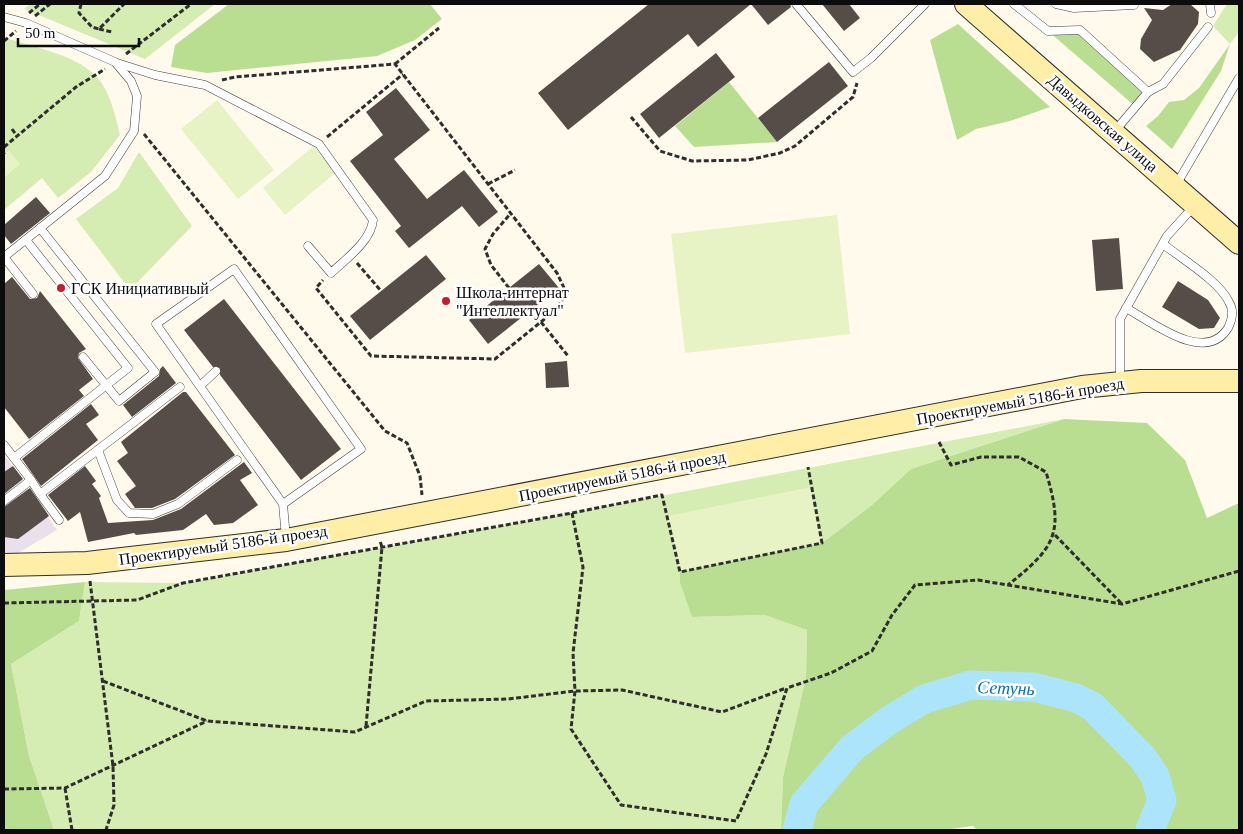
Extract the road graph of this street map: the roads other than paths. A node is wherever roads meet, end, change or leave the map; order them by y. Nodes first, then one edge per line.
1 (796, 4) edge
2 (925, 4) edge
3 (966, 4) edge
4 (1014, 4) edge
5 (1056, 4) edge
6 (1210, 4) edge
7 (1134, 5) edge
8 (1210, 13) dead end
9 (4, 17) edge
10 (1208, 27) dead end
11 (115, 62) junction
12 (1239, 78) edge
13 (1148, 92) junction
14 (1113, 133) junction
15 (1175, 187) junction
16 (1195, 204) junction
17 (40, 228) junction
18 (26, 240) junction
19 (1239, 243) edge
20 (1163, 244) junction
21 (308, 246) dead end
22 (33, 294) dead end
23 (1126, 308) junction
24 (83, 357) dead end
25 (216, 371) dead end
26 (1239, 381) edge
27 (1120, 383) junction
28 (107, 385) junction
29 (200, 386) junction
30 (180, 387) dead end
31 (4, 445) edge
32 (98, 450) junction
33 (14, 458) junction
34 (237, 460) dead end
35 (31, 480) junction
36 (40, 494) junction
37 (4, 501) edge
38 (284, 504) junction
39 (59, 520) dead end
40 (286, 540) junction
41 (4, 564) edge

1 - 2 lane
3 - 14 street, Давыдковская улица
4 - 13 lane
5 - 7 lane
6 - 8 lane
9 - 11 lane
10 - 13 lane
11 - 17 lane
11 - 21 lane
12 - 15 lane
13 - 14 lane
14 - 15 street, Давыдковская улица
15 - 16 street, Давыдковская улица
16 - 19 street, Давыдковская улица
16 - 20 lane
17 - 18 lane
17 - 28 lane
18 - 22 lane
18 - 28 lane
20 - 23 lane
20 - 23 lane
23 - 27 lane
24 - 28 lane
25 - 29 lane
26 - 27 street, Проектируемый 5186-й проезд
27 - 40 street, Проектируемый 5186-й проезд
28 - 33 lane
29 - 38 lane
29 - 38 lane
30 - 32 lane
31 - 33 lane
32 - 34 lane
32 - 36 lane
33 - 35 lane
35 - 36 lane
35 - 37 lane
36 - 39 lane
38 - 40 lane
40 - 41 street, Проектируемый 5186-й проезд

